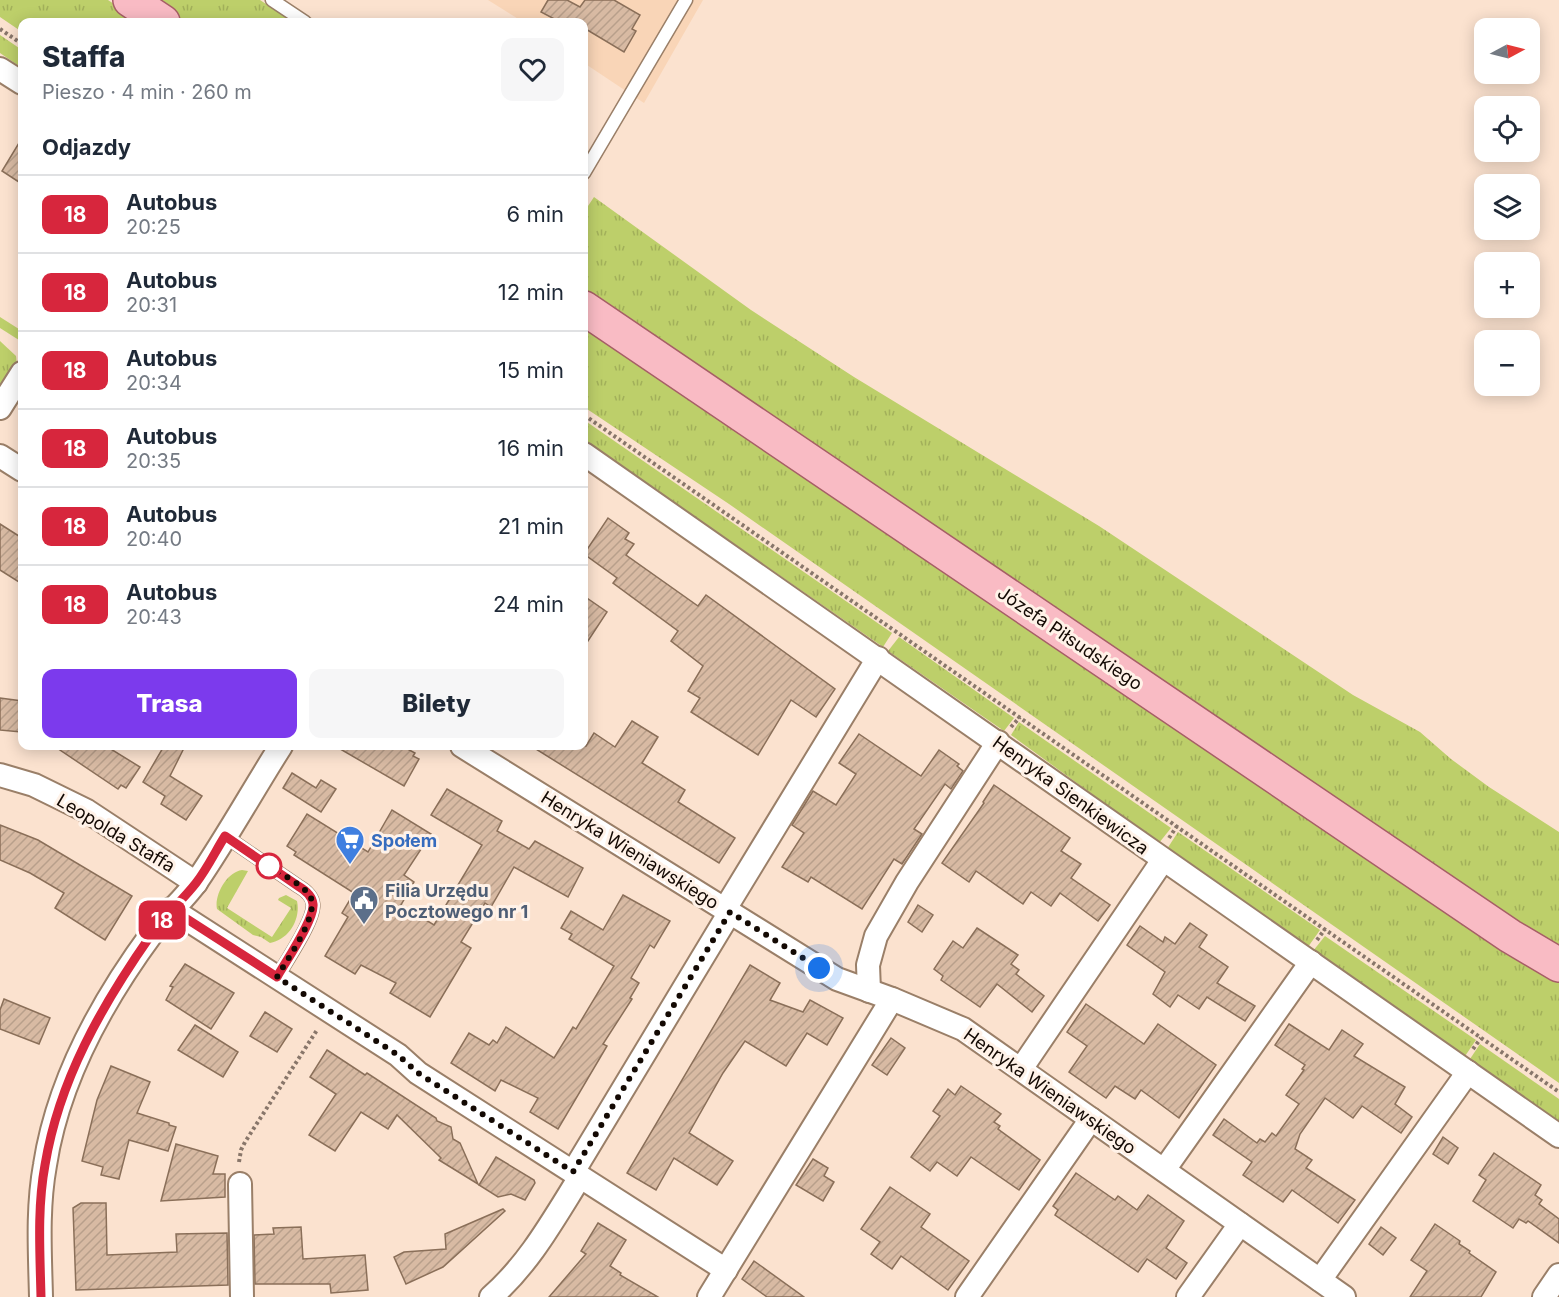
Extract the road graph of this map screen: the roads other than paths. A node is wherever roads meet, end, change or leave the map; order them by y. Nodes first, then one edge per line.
1 (130, 0) edge
2 (272, 0) edge
3 (686, 0) edge
4 (157, 18) edge
5 (299, 18) edge
6 (0, 69) edge
7 (18, 80) edge
8 (588, 166) edge
9 (588, 311) edge
10 (18, 379) edge
11 (0, 408) edge
12 (0, 456) edge
13 (588, 457) edge
14 (18, 467) edge
15 (878, 658) junction
16 (998, 742) junction
17 (279, 750) edge
18 (468, 750) edge
19 (0, 775) edge
20 (225, 836) junction
21 (1163, 860) junction
22 (196, 883) junction
23 (171, 909) junction
24 (728, 911) junction
25 (1311, 962) junction
26 (1559, 965) edge
27 (277, 977) junction
28 (869, 991) junction
29 (892, 999) junction
30 (1021, 1069) junction
31 (1468, 1072) junction
32 (1091, 1119) junction
33 (1559, 1136) edge
34 (1164, 1170) junction
35 (577, 1175) junction
36 (240, 1184) road end
37 (1240, 1224) junction
38 (726, 1270) junction
39 (1559, 1275) edge
40 (1320, 1280) junction
41 (41, 1297) edge
42 (242, 1297) edge
43 (491, 1297) edge
44 (710, 1297) edge
45 (967, 1297) edge
46 (1188, 1297) edge
47 (1344, 1297) edge
48 (1544, 1297) edge

1 - 4 main road
2 - 5 lane
3 - 8 lane
6 - 7 street
9 - 26 main road, Józefa Piłsudskiego
10 - 11 street
12 - 14 street
13 - 15 street, Henryka Sienkiewicza
15 - 16 street, Henryka Sienkiewicza
15 - 24 street
16 - 21 street, Henryka Sienkiewicza
16 - 28 street
17 - 20 street
18 - 24 street, Henryka Wieniawskiego
19 - 22 street, Leopolda Staffa
20 - 22 street
20 - 27 lane
21 - 25 street, Henryka Sienkiewicza
21 - 30 street
22 - 23 street
23 - 27 street
23 - 41 street
24 - 28 street, Henryka Wieniawskiego
24 - 35 street
25 - 31 street, Henryka Sienkiewicza
25 - 34 street
27 - 35 street
28 - 29 street, Henryka Wieniawskiego
29 - 30 street, Henryka Wieniawskiego
29 - 38 street
30 - 32 street, Henryka Wieniawskiego
31 - 33 street, Henryka Sienkiewicza
31 - 40 street
32 - 34 street, Henryka Wieniawskiego
32 - 45 street
34 - 37 street, Henryka Wieniawskiego
35 - 38 street
35 - 43 street
36 - 42 street
37 - 40 street, Henryka Wieniawskiego
37 - 46 street
38 - 44 street
39 - 48 street
40 - 47 street, Henryka Wieniawskiego

